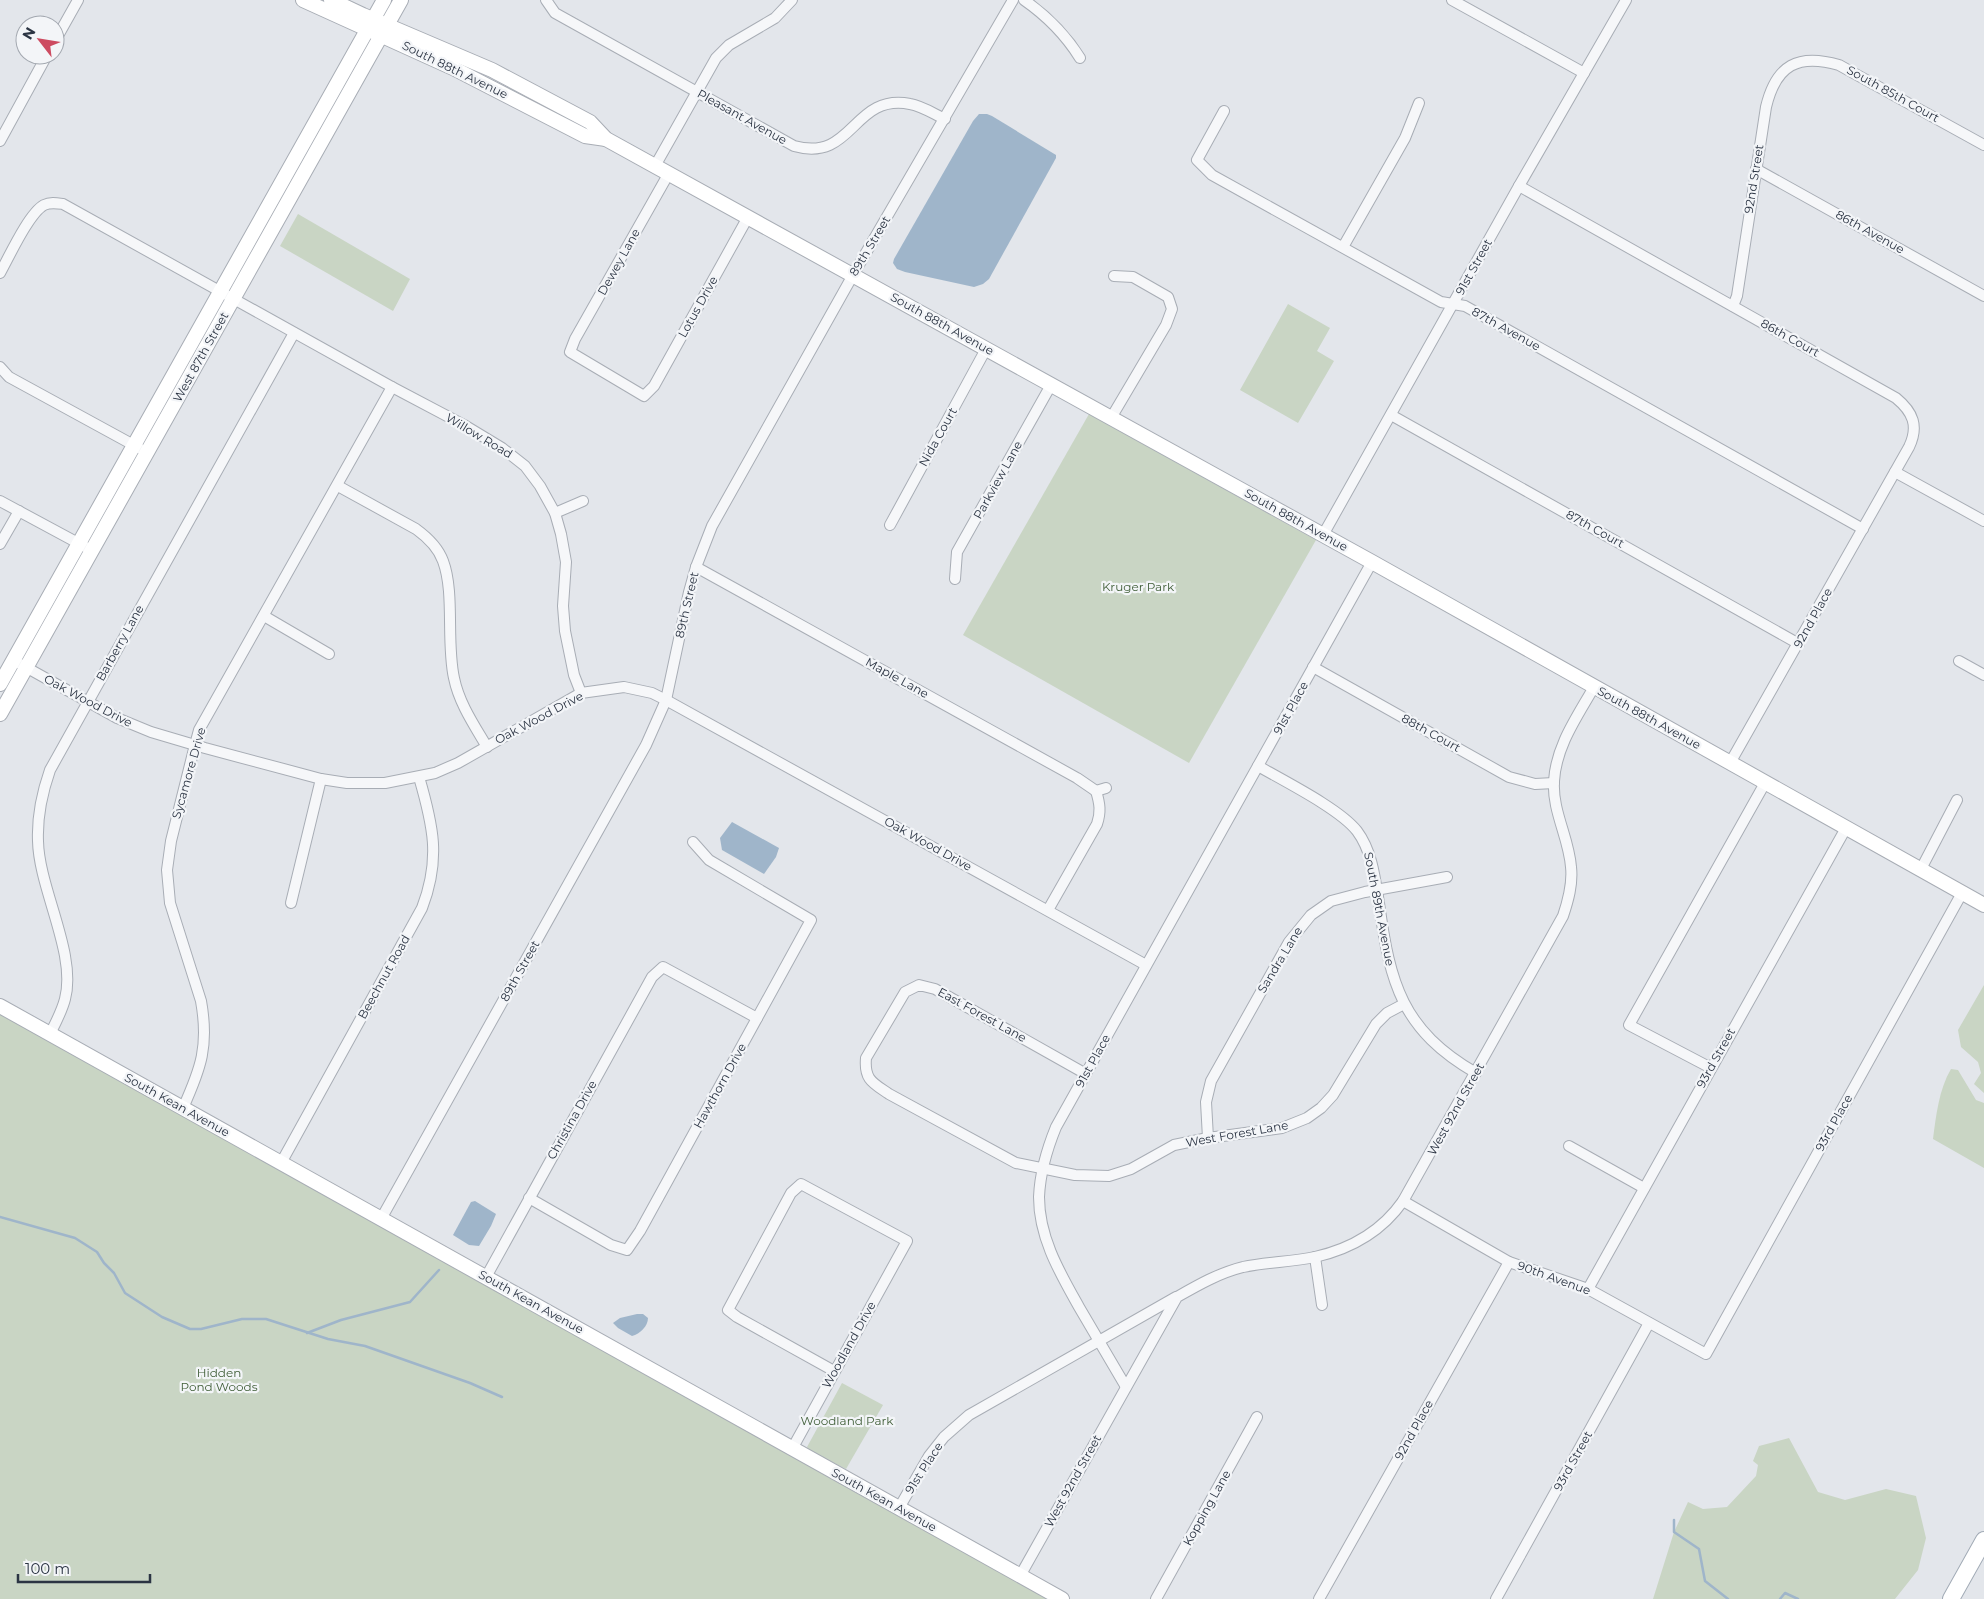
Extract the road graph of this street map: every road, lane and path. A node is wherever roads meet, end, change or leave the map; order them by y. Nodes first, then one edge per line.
1 (78, 0) edge
2 (302, 0) edge
3 (331, 0) edge
4 (384, 0) edge
5 (401, 0) edge
6 (546, 0) edge
7 (792, 0) edge
8 (1014, 0) edge
9 (1024, 0) edge
10 (1452, 0) edge
11 (1626, 0) edge
12 (65, 23) edge
13 (370, 24) junction
14 (384, 30) junction
15 (1080, 58) dead end
16 (1797, 62) joint
17 (42, 65) edge
18 (1584, 73) junction
19 (696, 92) junction
20 (1419, 104) dead end
21 (1224, 111) dead end
22 (945, 119) junction
23 (0, 141) edge
24 (1984, 145) edge
25 (655, 166) junction
26 (1756, 169) junction
27 (669, 173) junction
28 (1519, 186) junction
29 (748, 217) junction
30 (1342, 247) junction
31 (0, 273) edge
32 (853, 275) junction
33 (1114, 276) dead end
34 (221, 292) junction
35 (1984, 296) edge
36 (234, 299) junction
37 (1454, 304) junction
38 (1733, 306) junction
39 (294, 333) junction
40 (986, 349) junction
41 (0, 367) edge
42 (1051, 385) junction
43 (392, 388) junction
44 (644, 396) joint
45 (1391, 415) junction
46 (1112, 418) junction
47 (134, 446) junction
48 (147, 453) junction
49 (1895, 472) junction
50 (338, 486) junction
51 (0, 501) edge
52 (583, 501) dead end
53 (19, 511) junction
54 (555, 513) junction
55 (1984, 521) edge
56 (890, 525) dead end
57 (1863, 529) junction
58 (1323, 535) junction
59 (0, 544) edge
60 (78, 544) junction
61 (91, 550) junction
62 (1372, 562) junction
63 (696, 567) junction
64 (955, 579) dead end
65 (264, 616) junction
66 (1799, 644) junction
67 (329, 654) dead end
68 (13, 660) junction
69 (1960, 662) dead end
70 (26, 667) junction
71 (1313, 667) junction
72 (1984, 675) edge
73 (0, 684) edge
74 (1594, 687) junction
75 (581, 693) junction
76 (666, 700) junction
77 (87, 702) junction
78 (0, 714) edge
79 (195, 745) junction
80 (487, 746) junction
81 (1730, 764) junction
82 (1258, 766) junction
83 (419, 777) junction
84 (321, 779) junction
85 (1554, 782) junction
86 (1765, 783) junction
87 (1958, 800) dead end
88 (1846, 828) junction
89 (693, 842) dead end
90 (1921, 869) junction
91 (1447, 877) dead end
92 (1377, 890) junction
93 (1962, 892) junction
94 (291, 903) dead end
95 (1984, 905) edge
96 (1048, 910) junction
97 (1146, 965) junction
98 (1404, 1004) junction
99 (0, 1006) edge
100 (757, 1018) junction
101 (50, 1034) junction
102 (1711, 1068) junction
103 (1476, 1072) junction
104 (1086, 1074) junction
105 (889, 1094) joint
106 (183, 1108) junction
107 (1208, 1138) junction
108 (1569, 1146) dead end
109 (281, 1163) junction
110 (1043, 1169) junction
111 (1644, 1188) junction
112 (529, 1198) junction
113 (1403, 1201) junction
114 (381, 1219) junction
115 (1315, 1257) junction
116 (1509, 1262) junction
117 (486, 1277) junction
118 (1588, 1289) junction
119 (1177, 1297) junction
120 (1322, 1305) dead end
121 (1650, 1323) junction
122 (1098, 1341) junction
123 (1706, 1354) joint
124 (834, 1371) junction
125 (1126, 1386) junction
126 (1257, 1417) dead end
127 (792, 1448) junction
128 (899, 1508) junction
129 (1984, 1540) edge
130 (1020, 1576) junction
131 (1062, 1599) edge
132 (1156, 1599) edge
133 (1319, 1599) edge
134 (1496, 1599) edge
135 (1951, 1599) edge

1 - 12 street
2 - 13 street, South 88th Avenue
3 - 13 street, South 88th Avenue
4 - 13 street, West 87th Street
5 - 14 street, West 87th Street
6 - 19 street, Pleasant Avenue
7 - 19 street
8 - 22 street, 89th Street
9 - 15 street
10 - 18 street
11 - 18 street, 91st Street
13 - 14 street, South 88th Avenue
13 - 34 street, West 87th Street
14 - 25 street, South 88th Avenue
14 - 36 street, West 87th Street
16 - 24 street, South 85th Court
16 - 26 street, 92nd Street
17 - 23 street
18 - 28 street, 91st Street
19 - 22 street, Pleasant Avenue
19 - 25 street
20 - 30 street
21 - 30 street, 87th Avenue
22 - 32 street, 89th Street
25 - 27 street, South 88th Avenue
26 - 35 street, 86th Avenue
26 - 38 street, 92nd Street
27 - 29 street, South 88th Avenue
27 - 44 street, Dewey Lane
28 - 37 street, 91st Street
28 - 38 street, 86th Court
29 - 32 street, South 88th Avenue
29 - 44 street, Lotus Drive
30 - 37 street, 87th Avenue
31 - 34 street, Willow Road
32 - 40 street, South 88th Avenue
32 - 63 street, 89th Street
33 - 46 street
34 - 36 street, Willow Road
34 - 47 street, West 87th Street
36 - 39 street, Willow Road
36 - 48 street, West 87th Street
37 - 45 street, 91st Street
37 - 57 street, 87th Avenue
38 - 49 street, 86th Court
39 - 43 street, Willow Road
39 - 77 street, Barberry Lane
40 - 42 street, South 88th Avenue
40 - 56 street, Nida Court
41 - 47 street
42 - 46 street, South 88th Avenue
42 - 64 street, Parkview Lane
43 - 50 street, Sycamore Drive
43 - 54 street, Willow Road
45 - 58 street, 91st Street
45 - 66 street, 87th Court
46 - 58 street, South 88th Avenue
47 - 48 street
47 - 60 street, West 87th Street
48 - 61 street, West 87th Street
49 - 55 street
49 - 57 street, 92nd Place
50 - 65 street, Sycamore Drive
50 - 80 street
51 - 53 street
52 - 54 street
53 - 59 street
53 - 60 street
54 - 75 street, Willow Road
57 - 66 street, 92nd Place
58 - 62 street, South 88th Avenue
60 - 61 street
60 - 68 street, West 87th Street
61 - 70 street, West 87th Street
62 - 71 street, 91st Place
62 - 74 street, South 88th Avenue
63 - 76 street, 89th Street
63 - 96 street, Maple Lane
65 - 67 street
65 - 79 street, Sycamore Drive
66 - 81 street, 92nd Place
68 - 70 street, Oak Wood Drive
68 - 73 street, West 87th Street
69 - 72 street
70 - 77 street, Oak Wood Drive
70 - 78 street, West 87th Street
71 - 82 street, 91st Place
71 - 85 street, 88th Court
74 - 81 street, South 88th Avenue
74 - 85 street, West 92nd Street
75 - 76 street, Oak Wood Drive
75 - 80 street, Oak Wood Drive
76 - 96 street, Oak Wood Drive
76 - 114 street, 89th Street
77 - 79 street, Oak Wood Drive
77 - 101 street, Barberry Lane
79 - 84 street, Oak Wood Drive
79 - 106 street, Sycamore Drive
80 - 83 street, Oak Wood Drive
81 - 86 street, South 88th Avenue
82 - 92 street, South 89th Avenue
82 - 97 street, 91st Place
83 - 84 street, Oak Wood Drive
83 - 109 street, Beechnut Road
84 - 94 street
85 - 103 street, West 92nd Street
86 - 88 street, South 88th Avenue
86 - 102 street
87 - 90 street
88 - 90 street, South 88th Avenue
88 - 102 street, 93rd Street
89 - 100 street, Hawthorn Drive
90 - 93 street, South 88th Avenue
91 - 92 street, Sandra Lane
92 - 98 street, South 89th Avenue
92 - 107 street, Sandra Lane
93 - 95 street, South 88th Avenue
93 - 123 street, 93rd Place
96 - 97 street, Oak Wood Drive
97 - 104 street, 91st Place
98 - 103 street, South 89th Avenue
98 - 107 street, West Forest Lane
99 - 101 street, South Kean Avenue
100 - 112 street, Christina Drive
100 - 112 street, Hawthorn Drive
101 - 106 street, South Kean Avenue
102 - 111 street, 93rd Street
103 - 113 street, West 92nd Street
104 - 105 street, East Forest Lane
104 - 110 street, 91st Place
105 - 110 street, West Forest Lane
106 - 109 street, South Kean Avenue
107 - 110 street, West Forest Lane
108 - 111 street
109 - 114 street, South Kean Avenue
110 - 122 street, 91st Place
111 - 118 street, 93rd Street
112 - 117 street, Christina Drive
113 - 115 street, West 92nd Street
113 - 116 street, 90th Avenue
114 - 117 street, South Kean Avenue
115 - 119 street, West 92nd Street
115 - 120 street
116 - 118 street, 90th Avenue
116 - 133 street, 92nd Place
117 - 127 street, South Kean Avenue
118 - 121 street, 90th Avenue
119 - 122 street
119 - 125 street, West 92nd Street
121 - 123 street, 90th Avenue
121 - 134 street, 93rd Street
122 - 125 street
122 - 128 street, 91st Place
124 - 124 street, Woodland Drive
124 - 127 street, Woodland Drive
125 - 130 street, West 92nd Street
126 - 132 street, Kopping Lane
127 - 128 street, South Kean Avenue
128 - 130 street, South Kean Avenue
129 - 135 main road
130 - 131 street, South Kean Avenue

